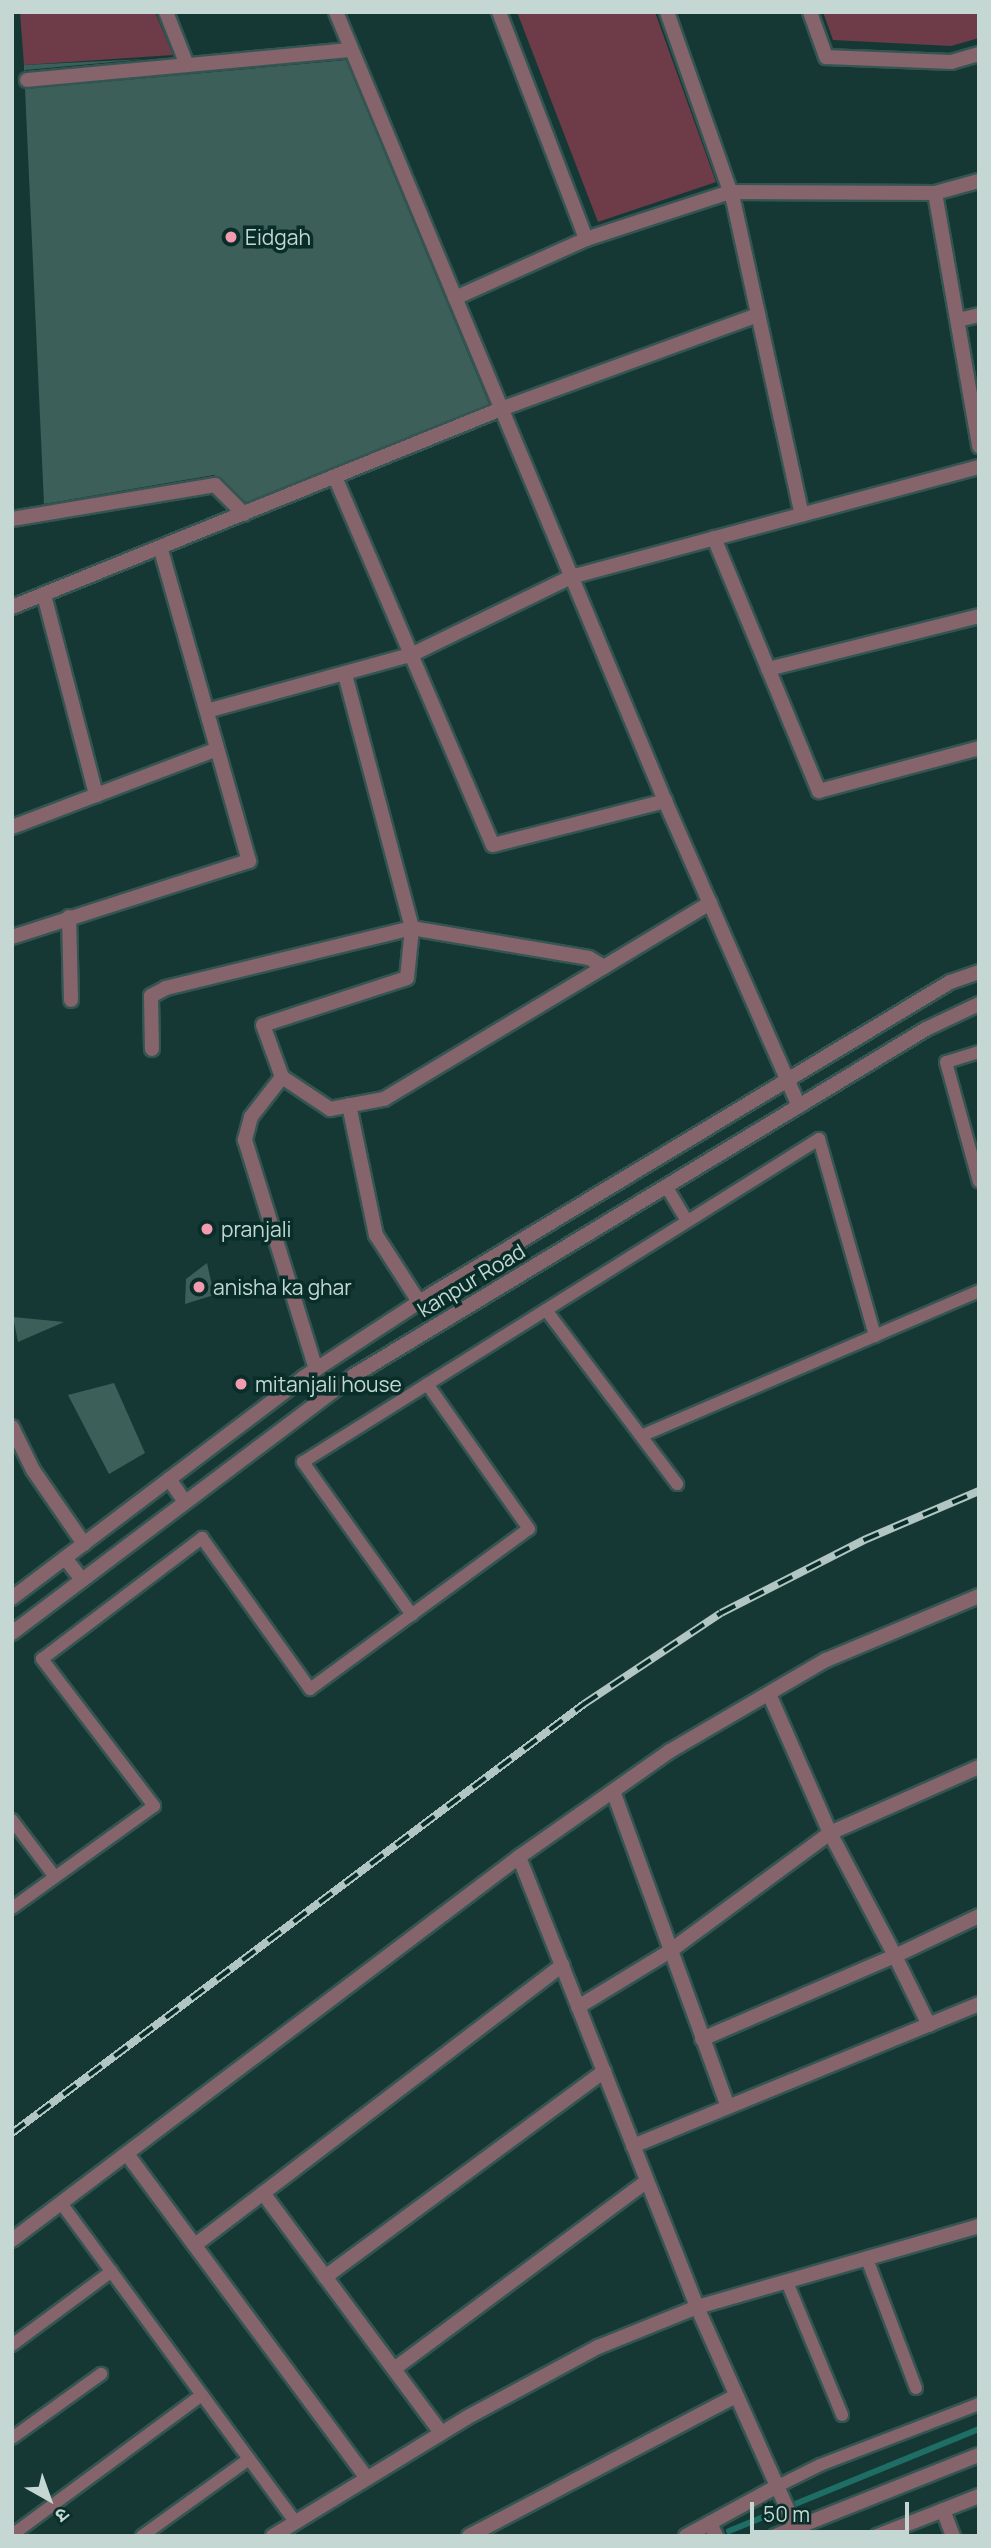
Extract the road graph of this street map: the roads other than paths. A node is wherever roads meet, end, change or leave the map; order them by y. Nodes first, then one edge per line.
1 (166, 12) edge
2 (336, 12) edge
3 (499, 12) edge
4 (667, 12) edge
5 (810, 12) edge
6 (351, 50) junction
7 (979, 54) edge
8 (187, 65) junction
9 (27, 80) dead end
10 (979, 181) edge
11 (730, 192) junction
12 (935, 192) junction
13 (586, 239) junction
14 (455, 298) junction
15 (758, 315) junction
16 (979, 315) edge
17 (958, 320) junction
18 (501, 409) junction
19 (979, 446) edge
20 (979, 467) edge
21 (335, 477) junction
22 (244, 514) junction
23 (802, 515) junction
24 (12, 519) edge
25 (714, 538) junction
26 (160, 547) junction
27 (571, 577) junction
28 (44, 595) junction
29 (12, 607) edge
30 (979, 616) edge
31 (411, 655) junction
32 (768, 669) junction
33 (345, 674) junction
34 (207, 711) junction
35 (979, 748) edge
36 (217, 749) junction
37 (96, 795) junction
38 (665, 801) junction
39 (12, 827) edge
40 (710, 903) junction
41 (69, 917) junction
42 (412, 928) junction
43 (12, 937) edge
44 (604, 967) junction
45 (979, 972) edge
46 (71, 1000) dead end
47 (979, 1004) edge
48 (152, 1049) dead end
49 (979, 1052) edge
50 (282, 1077) junction
51 (787, 1080) junction
52 (349, 1105) junction
53 (799, 1106) junction
54 (979, 1182) edge
55 (666, 1186) junction
56 (687, 1222) junction
57 (979, 1291) edge
58 (419, 1302) junction
59 (546, 1310) junction
60 (875, 1336) junction
61 (316, 1369) junction
62 (427, 1384) junction
63 (12, 1427) edge
64 (641, 1436) junction
65 (169, 1479) junction
66 (677, 1484) dead end
67 (186, 1502) junction
68 (84, 1544) junction
69 (65, 1558) junction
70 (82, 1580) junction
71 (979, 1596) edge
72 (12, 1598) edge
73 (412, 1615) junction
74 (12, 1633) edge
75 (769, 1695) junction
76 (979, 1767) edge
77 (613, 1791) junction
78 (12, 1820) edge
79 (830, 1833) junction
80 (519, 1857) junction
81 (55, 1878) junction
82 (12, 1908) edge
83 (979, 1916) edge
84 (670, 1951) junction
85 (895, 1956) junction
86 (562, 1965) junction
87 (979, 2004) edge
88 (578, 2007) junction
89 (929, 2025) junction
90 (702, 2039) junction
91 (604, 2071) junction
92 (728, 2107) junction
93 (633, 2146) junction
94 (127, 2154) junction
95 (647, 2181) junction
96 (262, 2193) junction
97 (61, 2203) junction
98 (979, 2226) edge
99 (12, 2240) edge
100 (195, 2245) junction
101 (867, 2259) junction
102 (112, 2272) junction
103 (325, 2277) junction
104 (787, 2282) junction
105 (697, 2307) junction
106 (12, 2345) edge
107 (394, 2369) junction
108 (101, 2374) dead end
109 (916, 2388) dead end
110 (202, 2395) junction
111 (734, 2397) junction
112 (979, 2404) edge
113 (842, 2415) dead end
114 (442, 2433) junction
115 (12, 2438) edge
116 (979, 2455) edge
117 (248, 2459) junction
118 (367, 2478) junction
119 (776, 2487) junction
120 (979, 2496) edge
121 (943, 2510) junction
122 (295, 2522) junction
123 (795, 2526) junction
124 (713, 2529) edge
125 (12, 2535) edge
126 (142, 2536) edge
127 (273, 2536) edge
128 (469, 2536) edge
129 (686, 2536) edge
130 (775, 2536) edge
131 (877, 2536) edge
132 (953, 2536) edge

1 - 8 street
2 - 6 street
3 - 13 street
4 - 11 street
5 - 7 street
6 - 8 street
6 - 14 street
8 - 9 street
10 - 12 street
11 - 12 street
11 - 13 street
11 - 15 street
12 - 17 street
13 - 14 street
14 - 18 street
15 - 18 street
15 - 23 street
16 - 17 street
17 - 19 street
18 - 21 street
18 - 27 street
20 - 23 street
21 - 22 street
21 - 31 street
22 - 24 street
22 - 26 street
23 - 25 street
25 - 27 street
25 - 32 street
26 - 28 street
26 - 34 street
27 - 31 street
27 - 38 street
28 - 29 street
28 - 37 street
30 - 32 street
31 - 33 street
31 - 38 street
32 - 35 street
33 - 34 street
33 - 42 street
34 - 36 street
36 - 37 street
36 - 41 street
37 - 39 street
38 - 40 street
40 - 44 street
40 - 51 street
41 - 43 street
41 - 46 street
42 - 44 street
42 - 48 street
42 - 50 street
44 - 52 street
45 - 51 street
47 - 53 street, kanpur Road
49 - 54 lane
50 - 52 street
50 - 61 street
51 - 53 street
51 - 58 street
52 - 58 street
53 - 55 street, kanpur Road
55 - 56 lane
55 - 67 street, kanpur Road
56 - 59 lane
56 - 60 lane
57 - 60 lane
58 - 61 street
59 - 62 lane
59 - 64 lane
60 - 64 lane
61 - 65 street
62 - 73 lane
62 - 73 lane
63 - 68 street
64 - 66 lane
65 - 67 street
65 - 68 street
67 - 70 street, kanpur Road
68 - 69 street
69 - 70 street
69 - 72 street
70 - 74 street, kanpur Road
71 - 75 street
73 - 81 lane
75 - 77 street
75 - 79 street
76 - 79 street
77 - 80 street
77 - 84 street
78 - 81 lane
79 - 84 street
79 - 85 street
80 - 86 street
80 - 94 street
81 - 82 lane
83 - 85 street
84 - 88 street
84 - 90 street
85 - 89 street
85 - 90 street
86 - 88 street
86 - 96 street
87 - 89 street
88 - 91 street
89 - 92 street
90 - 92 street
91 - 93 street
91 - 103 street
92 - 93 street
93 - 95 street
94 - 97 street
94 - 100 street
95 - 105 street
95 - 107 street
96 - 100 street
96 - 103 street
97 - 99 street
97 - 102 lane
98 - 101 street
100 - 118 street
101 - 104 street
101 - 109 lane
102 - 106 lane
102 - 110 lane
103 - 107 street
104 - 105 street
104 - 113 lane
105 - 111 street
105 - 114 street
107 - 114 street
108 - 115 lane
110 - 117 lane
110 - 125 lane
111 - 119 street
111 - 128 street
112 - 119 lane
114 - 118 street
116 - 123 street
117 - 122 lane
117 - 126 lane
118 - 122 street
119 - 123 street
119 - 124 street
120 - 121 street
121 - 131 street
121 - 132 street
122 - 127 street
123 - 130 street
124 - 129 street

